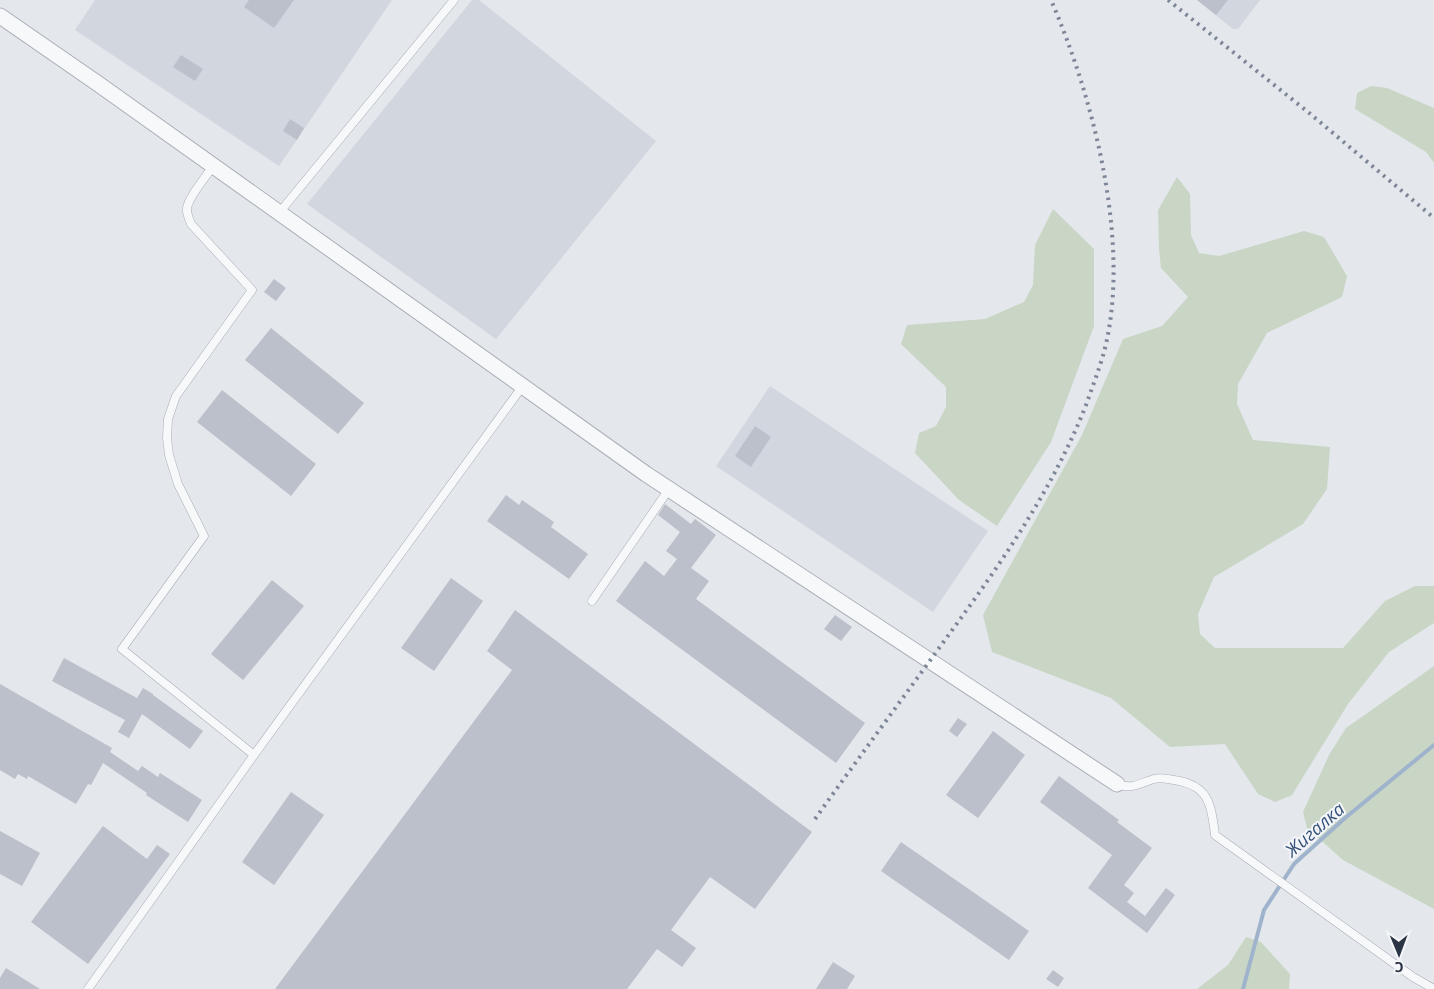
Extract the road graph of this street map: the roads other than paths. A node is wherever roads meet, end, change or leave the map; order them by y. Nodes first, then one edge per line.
1 (454, 0) edge
2 (0, 16) edge
3 (213, 166) junction
4 (279, 213) junction
5 (522, 388) junction
6 (669, 489) junction
7 (592, 601) dead end
8 (254, 755) junction
9 (1117, 784) joint
10 (88, 989) edge
11 (1434, 989) edge

1 - 4 lane
2 - 3 street
3 - 4 street
3 - 8 lane
4 - 5 street
5 - 6 street
5 - 8 lane
6 - 7 lane
6 - 9 street
8 - 10 lane
9 - 11 lane

